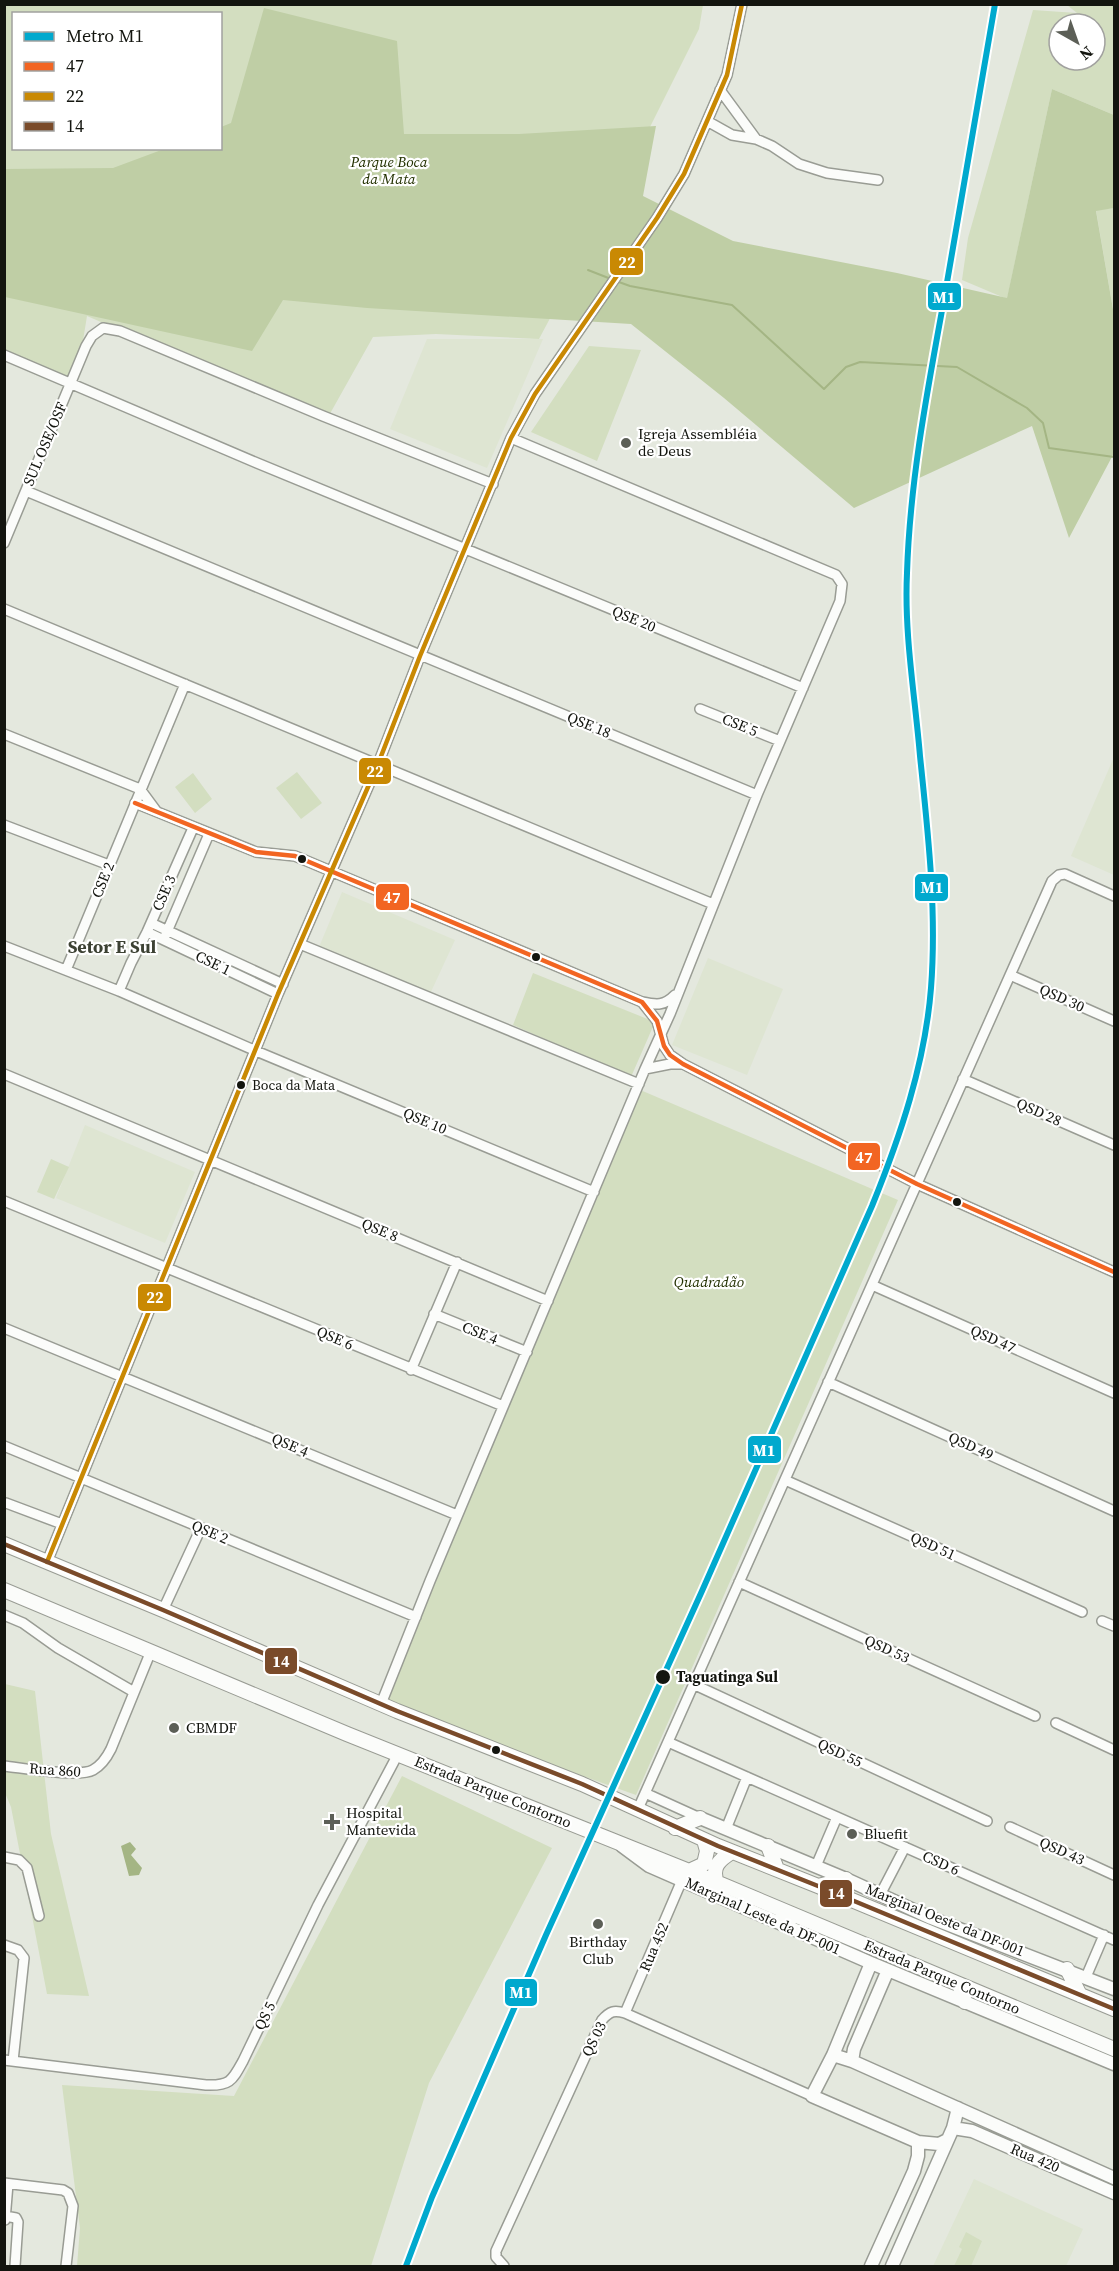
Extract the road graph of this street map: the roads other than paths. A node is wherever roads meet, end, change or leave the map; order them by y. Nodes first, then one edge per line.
1 (742, 4) edge
2 (720, 90) junction
3 (707, 121) junction
4 (756, 139) junction
5 (878, 180) dead end
6 (4, 355) edge
7 (72, 382) junction
8 (511, 438) junction
9 (493, 484) junction
10 (26, 491) junction
11 (4, 543) edge
12 (466, 549) junction
13 (4, 609) edge
14 (420, 656) junction
15 (185, 684) junction
16 (803, 688) junction
17 (700, 708) dead end
18 (4, 734) edge
19 (780, 741) junction
20 (378, 764) junction
21 (140, 789) junction
22 (757, 795) junction
23 (135, 803) junction
24 (158, 813) junction
25 (4, 825) edge
26 (192, 828) junction
27 (209, 834) junction
28 (109, 865) junction
29 (331, 872) junction
30 (1114, 896) edge
31 (713, 904) junction
32 (149, 928) junction
33 (166, 934) junction
34 (300, 944) junction
35 (4, 945) edge
36 (66, 970) junction
37 (1010, 975) junction
38 (283, 984) junction
39 (119, 991) junction
40 (677, 993) junction
41 (278, 994) junction
42 (642, 1002) junction
43 (1114, 1021) edge
44 (662, 1034) junction
45 (256, 1051) junction
46 (682, 1064) junction
47 (645, 1069) junction
48 (4, 1074) edge
49 (963, 1079) junction
50 (639, 1084) junction
51 (1114, 1145) edge
52 (211, 1160) junction
53 (917, 1184) junction
54 (594, 1192) junction
55 (4, 1201) edge
56 (457, 1262) junction
57 (166, 1268) junction
58 (1114, 1272) edge
59 (872, 1285) junction
60 (548, 1301) junction
61 (434, 1314) junction
62 (4, 1328) edge
63 (527, 1352) junction
64 (411, 1370) junction
65 (121, 1377) junction
66 (828, 1382) junction
67 (1114, 1393) edge
68 (503, 1406) junction
69 (4, 1446) edge
70 (81, 1478) junction
71 (785, 1479) junction
72 (6, 1503) dead end
73 (1114, 1511) edge
74 (458, 1515) junction
75 (62, 1524) junction
76 (201, 1528) junction
77 (4, 1544) edge
78 (47, 1562) junction
79 (739, 1582) junction
80 (4, 1590) edge
81 (163, 1610) junction
82 (1082, 1612) dead end
83 (4, 1615) edge
84 (416, 1617) junction
85 (1101, 1621) dead end
86 (1114, 1626) edge
87 (151, 1651) junction
88 (693, 1684) junction
89 (134, 1692) junction
90 (381, 1704) junction
91 (1035, 1716) dead end
92 (1056, 1723) dead end
93 (668, 1742) junction
94 (1114, 1750) edge
95 (398, 1754) junction
96 (4, 1766) edge
97 (747, 1777) junction
98 (645, 1793) junction
99 (632, 1806) junction
100 (837, 1817) junction
101 (700, 1818) junction
102 (987, 1821) dead end
103 (1010, 1827) dead end
104 (675, 1828) junction
105 (726, 1829) junction
106 (704, 1840) junction
107 (768, 1846) junction
108 (905, 1847) junction
109 (732, 1852) junction
110 (4, 1857) edge
111 (816, 1866) junction
112 (777, 1869) junction
113 (1114, 1875) edge
114 (685, 1876) junction
115 (846, 1879) junction
116 (717, 1882) junction
117 (818, 1886) junction
118 (880, 1895) junction
119 (781, 1910) junction
120 (39, 1916) dead end
121 (789, 1926) junction
122 (1104, 1935) junction
123 (1114, 1940) edge
124 (4, 1945) edge
125 (871, 1962) junction
126 (1067, 1969) junction
127 (888, 1970) junction
128 (1086, 1977) junction
129 (959, 1984) junction
130 (1114, 1989) edge
131 (1080, 1995) junction
132 (965, 2002) junction
133 (853, 2006) junction
134 (1114, 2009) edge
135 (625, 2013) junction
136 (869, 2013) junction
137 (1114, 2049) edge
138 (833, 2055) junction
139 (9, 2060) edge
140 (852, 2061) junction
141 (1114, 2064) edge
142 (812, 2096) junction
143 (958, 2108) junction
144 (953, 2128) junction
145 (947, 2140) junction
146 (918, 2142) junction
147 (1114, 2178) edge
148 (6, 2183) edge
149 (1114, 2193) edge
150 (5, 2216) edge
151 (4, 2223) edge
152 (880, 2246) junction
153 (894, 2261) edge
154 (15, 2266) edge
155 (66, 2266) edge
156 (504, 2266) edge
157 (871, 2266) edge

1 - 2 street
2 - 3 street
2 - 4 street
3 - 4 street
3 - 8 street
4 - 5 street
6 - 7 street, QSE 20
7 - 9 street, SUL OSE/OSF
7 - 10 street, SUL OSE/OSF
7 - 12 street, QSE 20
8 - 9 street
8 - 16 street
9 - 12 street
10 - 11 street, SUL OSE/OSF
10 - 14 street, QSE 18
12 - 14 street
12 - 16 street, QSE 20
13 - 15 street
14 - 20 street
14 - 22 street, QSE 18
15 - 20 street
15 - 21 street, CSE 2
16 - 19 street
17 - 19 street, CSE 5
18 - 21 street
19 - 22 street
20 - 29 street
20 - 31 street
21 - 23 street, CSE 2
21 - 24 street
22 - 31 street
23 - 24 street
23 - 28 street, CSE 2
24 - 26 street
25 - 28 street
26 - 27 street
26 - 32 street, CSE 3
27 - 29 street
27 - 33 street, CSE 3
28 - 36 street, CSE 2
29 - 34 street
29 - 42 street
30 - 37 street
31 - 40 street
32 - 33 street, CSE 1
32 - 39 street, CSE 3
33 - 38 street, CSE 1
33 - 41 street, CSE 1
34 - 38 street
34 - 50 street
35 - 36 street, QSE 10
36 - 39 street, QSE 10
37 - 43 street, QSD 30
37 - 49 street
38 - 41 street
39 - 45 street, QSE 10
40 - 42 street
40 - 44 street
41 - 45 street
42 - 44 street
44 - 46 street
44 - 47 street
45 - 52 street
45 - 54 street, QSE 10
46 - 47 street
46 - 53 street
47 - 50 street
48 - 52 street, QSE 8
49 - 51 street, QSD 28
49 - 53 street
50 - 54 street
52 - 56 street, QSE 8
52 - 57 street
53 - 58 street
53 - 59 street
54 - 60 street
55 - 57 street, QSE 6
56 - 60 street, QSE 8
56 - 61 street
57 - 64 street, QSE 6
57 - 65 street
59 - 66 street
59 - 67 street, QSD 47
60 - 63 street
61 - 63 street, CSE 4
61 - 64 street
62 - 65 street, QSE 4
63 - 68 street
64 - 68 street, QSE 6
65 - 70 street
65 - 74 street, QSE 4
66 - 71 street
66 - 73 street, QSD 49
68 - 74 street
69 - 70 street, QSE 2
70 - 75 street
70 - 76 street, QSE 2
71 - 79 street
71 - 82 street, QSD 51
72 - 75 street
74 - 84 street
75 - 78 street
76 - 81 street
76 - 84 street, QSE 2
77 - 78 highway
78 - 81 highway
79 - 88 street
79 - 91 street, QSD 53
80 - 87 highway, Estrada Parque Contorno
81 - 90 highway
83 - 89 street
84 - 90 street
85 - 86 street
87 - 89 street
87 - 95 highway, Estrada Parque Contorno
88 - 93 street
88 - 102 street, QSD 55
89 - 96 street, Rua 860
90 - 99 highway
92 - 94 street
93 - 97 street, CSD 6
93 - 98 street
95 - 114 highway, Estrada Parque Contorno
95 - 139 street, QS 5
97 - 100 street, CSD 6
97 - 105 street
98 - 99 street
98 - 101 street, Marginal Oeste da DF-001
99 - 104 highway
100 - 108 street, CSD 6
100 - 111 street
101 - 104 highway
101 - 105 main road, Marginal Oeste da DF-001
103 - 113 street, QSD 43
104 - 106 highway
105 - 107 main road, Marginal Oeste da DF-001
106 - 109 highway
106 - 114 highway
107 - 111 main road, Marginal Oeste da DF-001
107 - 112 highway
108 - 118 street
108 - 122 street, CSD 6
109 - 112 highway
109 - 116 highway
110 - 120 street
111 - 115 main road, Marginal Oeste da DF-001
112 - 117 highway
114 - 116 highway, Estrada Parque Contorno
114 - 121 main road, Marginal Leste da DF-001
114 - 135 street, Rua 452
115 - 117 highway
115 - 118 main road, Marginal Oeste da DF-001
116 - 119 highway, Estrada Parque Contorno
117 - 131 highway
118 - 126 main road, Marginal Oeste da DF-001
119 - 121 highway
119 - 129 highway, Estrada Parque Contorno
121 - 125 main road, Marginal Leste da DF-001
122 - 123 street, CSD 6
122 - 128 street
124 - 139 street, QS 5
125 - 127 main road, Marginal Leste da DF-001
125 - 133 main road
126 - 128 main road, Marginal Oeste da DF-001
126 - 131 highway
127 - 132 main road, Marginal Leste da DF-001
127 - 136 main road
128 - 130 main road, Marginal Oeste da DF-001
129 - 132 highway
129 - 137 highway, Estrada Parque Contorno
131 - 134 highway
132 - 141 main road, Marginal Leste da DF-001
133 - 136 main road
133 - 138 main road
135 - 142 street, QS 03
135 - 156 street, QS 03
136 - 140 main road
138 - 140 main road
138 - 142 main road
140 - 143 main road
142 - 146 main road, QS 03
143 - 144 main road
143 - 147 main road, Rua 420
144 - 145 main road
144 - 149 main road, Rua 420
145 - 146 main road, QS 03
145 - 153 main road
146 - 152 main road
148 - 150 street
148 - 155 street
150 - 151 street
150 - 154 street
152 - 153 main road
152 - 157 main road

